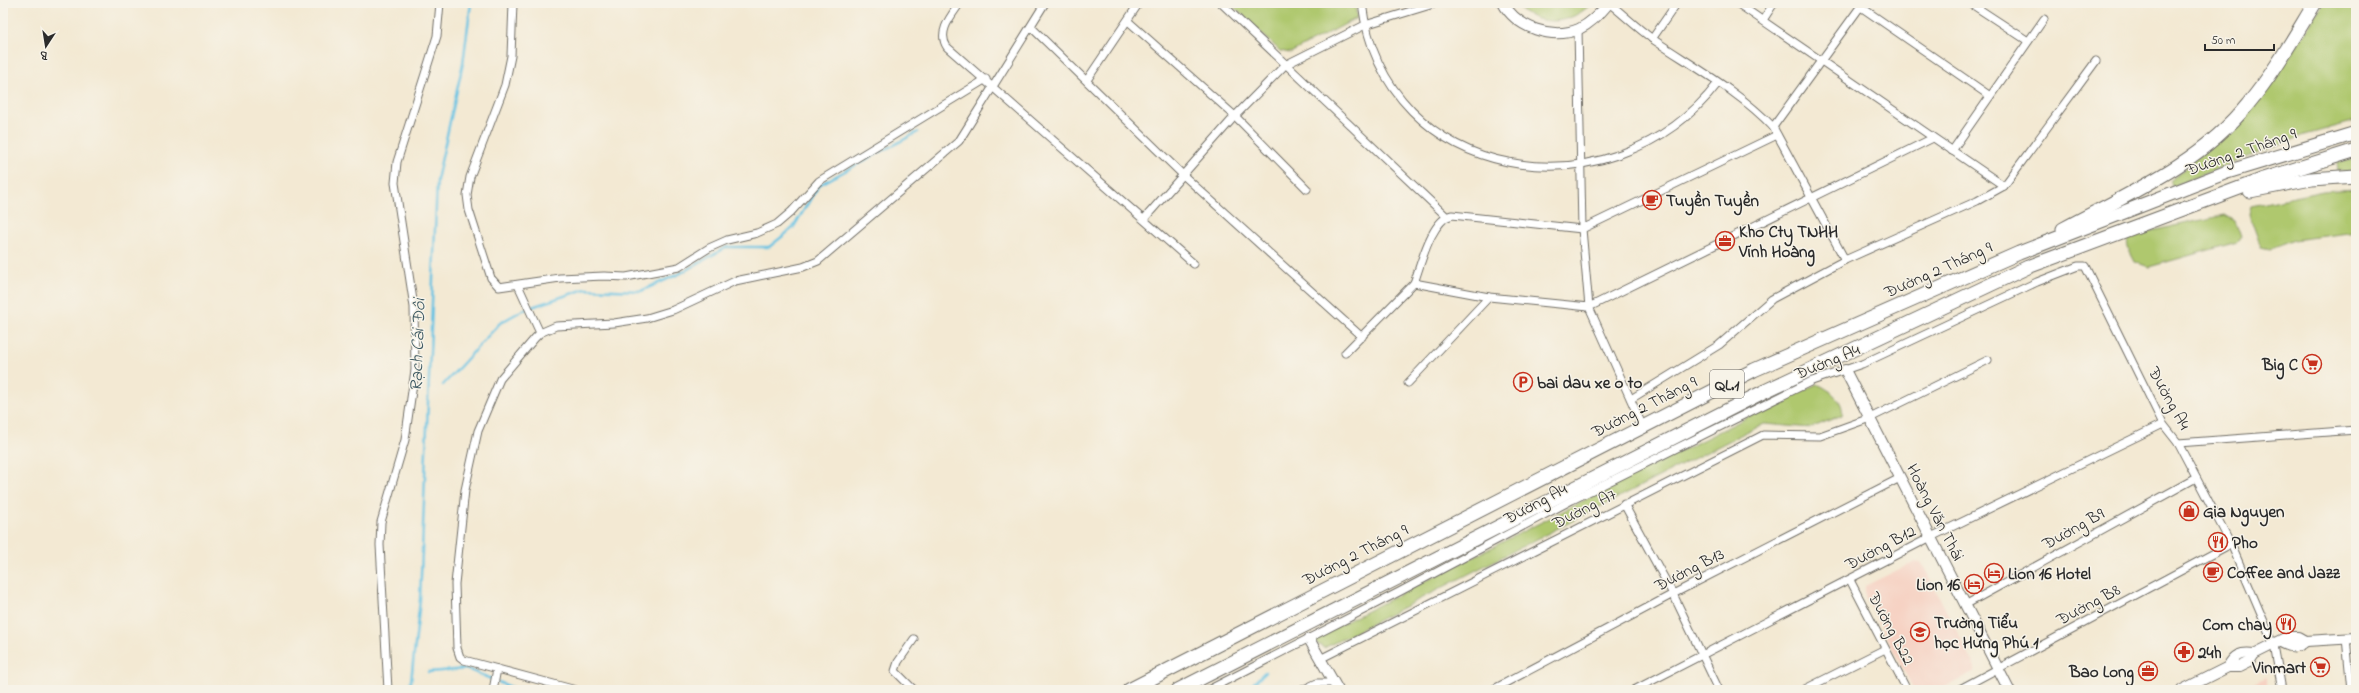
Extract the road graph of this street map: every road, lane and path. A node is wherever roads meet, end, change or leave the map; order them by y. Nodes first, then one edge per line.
1 (440, 3) edge
2 (513, 3) edge
3 (960, 3) edge
4 (1045, 3) edge
5 (1139, 3) edge
6 (1221, 3) edge
7 (1362, 3) edge
8 (1437, 3) edge
9 (1503, 3) edge
10 (1609, 3) edge
11 (1677, 3) edge
12 (1737, 3) edge
13 (1774, 3) edge
14 (1970, 3) edge
15 (2315, 3) edge
16 (1862, 5) edge
17 (2044, 19) dead end
18 (1762, 20) junction
19 (1128, 21) junction
20 (1365, 25) junction
21 (1031, 27) junction
22 (1578, 29) junction
23 (1652, 39) junction
24 (2028, 41) junction
25 (2096, 61) dead end
26 (1823, 62) junction
27 (1285, 65) junction
28 (986, 79) junction
29 (1088, 80) junction
30 (1718, 83) junction
31 (993, 86) junction
32 (1990, 96) junction
33 (1235, 116) junction
34 (1773, 127) junction
35 (2352, 134) edge
36 (1777, 135) junction
37 (1934, 138) junction
38 (2356, 150) edge
39 (1952, 151) junction
40 (1581, 166) junction
41 (1183, 175) junction
42 (2356, 176) edge
43 (2004, 186) junction
44 (1307, 189) dead end
45 (1812, 198) junction
46 (1446, 216) junction
47 (1144, 219) junction
48 (2158, 219) junction
49 (1582, 229) junction
50 (2019, 253) junction
51 (1845, 260) junction
52 (1194, 264) dead end
53 (1414, 283) junction
54 (518, 285) junction
55 (1489, 297) junction
56 (1589, 307) junction
57 (540, 333) junction
58 (1362, 336) junction
59 (1345, 353) dead end
60 (1988, 360) dead end
61 (1845, 370) junction
62 (1408, 383) dead end
63 (1631, 399) junction
64 (1870, 418) junction
65 (2163, 424) junction
66 (1643, 427) junction
67 (2356, 430) edge
68 (2178, 443) junction
69 (1900, 478) junction
70 (2196, 478) junction
71 (1624, 504) junction
72 (1931, 538) junction
73 (2231, 544) junction
74 (1850, 580) junction
75 (1673, 594) junction
76 (1965, 605) junction
77 (2351, 638) edge
78 (914, 639) dead end
79 (1309, 639) junction
80 (2278, 644) junction
81 (1885, 649) junction
82 (1703, 657) junction
83 (1320, 659) junction
84 (497, 669) junction
85 (1998, 669) junction
86 (1336, 687) edge
87 (388, 690) edge
88 (493, 690) edge
89 (576, 690) edge
90 (914, 690) edge
91 (1129, 690) edge
92 (1178, 690) edge
93 (1208, 690) edge
94 (1302, 690) edge
95 (1492, 690) edge
96 (1634, 690) edge
97 (1719, 690) edge
98 (1802, 690) edge
99 (1907, 690) edge
100 (1958, 690) edge
101 (2009, 690) edge
102 (2182, 690) edge
103 (2282, 690) edge
104 (2351, 690) edge

1 - 87 street
2 - 54 street
3 - 28 street
4 - 21 street
5 - 19 street
6 - 27 street
7 - 20 street
8 - 20 street
9 - 22 street
10 - 22 street
10 - 23 street
11 - 23 street
12 - 18 street
13 - 18 street
14 - 24 street
15 - 50 highway
16 - 26 street
16 - 32 street
17 - 24 street
18 - 26 street
19 - 29 street
19 - 33 street
20 - 27 street
20 - 40 street
21 - 29 street
21 - 31 street
22 - 40 street
23 - 30 street
24 - 32 street
25 - 43 street
26 - 34 street
26 - 37 street
27 - 33 street
27 - 46 street
28 - 31 street
28 - 54 street
29 - 41 street
30 - 34 street
30 - 40 street
31 - 47 street
31 - 57 street
32 - 39 street
33 - 41 street
33 - 44 street
34 - 36 street
35 - 50 highway, Đường 2 Tháng 9 / QL.1
36 - 45 street
36 - 49 street
37 - 39 street
37 - 45 street
38 - 48 highway, Đường 2 Tháng 9 / QL.1
39 - 43 street
40 - 49 street
41 - 47 street
41 - 58 street
42 - 48 highway
43 - 51 street
45 - 51 street
45 - 56 street
46 - 49 street
46 - 53 street
47 - 52 street
48 - 92 highway, Đường 2 Tháng 9 / QL.1
49 - 56 street
50 - 66 highway, Đường 2 Tháng 9 / QL.1
51 - 63 street
53 - 55 street
53 - 58 street
54 - 57 street
55 - 56 street
55 - 62 street
56 - 63 street
57 - 84 street
58 - 59 street
60 - 64 street, Đường A7
61 - 64 street, Hoàng Văn Thái
61 - 65 street, Đường A4
61 - 79 street, Đường A4
63 - 66 street
64 - 69 street, Hoàng Văn Thái
64 - 71 street, Đường A7
65 - 68 street, Đường A4
65 - 72 street, Đường B12
66 - 91 highway, Đường 2 Tháng 9 / QL.1
67 - 68 street
68 - 70 street, Đường A4
69 - 72 street, Hoàng Văn Thái
69 - 75 street, Đường B13
70 - 73 street, Đường A4
70 - 76 street, Đường B9
71 - 75 street
71 - 83 street, Đường A7
72 - 74 street, Đường B12
72 - 76 street, Hoàng Văn Thái
73 - 80 street, Đường A4
73 - 85 street, Đường B8
74 - 81 street, Đường B22
74 - 82 street, Đường B12
75 - 82 street
75 - 95 street, Đường B13
76 - 85 street, Hoàng Văn Thái
77 - 80 street
77 - 104 street
78 - 90 street
79 - 83 street
79 - 93 street, Đường A4
80 - 102 street
80 - 103 street, Đường A4
81 - 98 street
81 - 99 street, Đường B22
82 - 96 street, Đường B12
82 - 97 street
83 - 86 street
84 - 88 street
84 - 89 street
85 - 100 street, Đường B8
85 - 101 street, Hoàng Văn Thái
86 - 94 street

